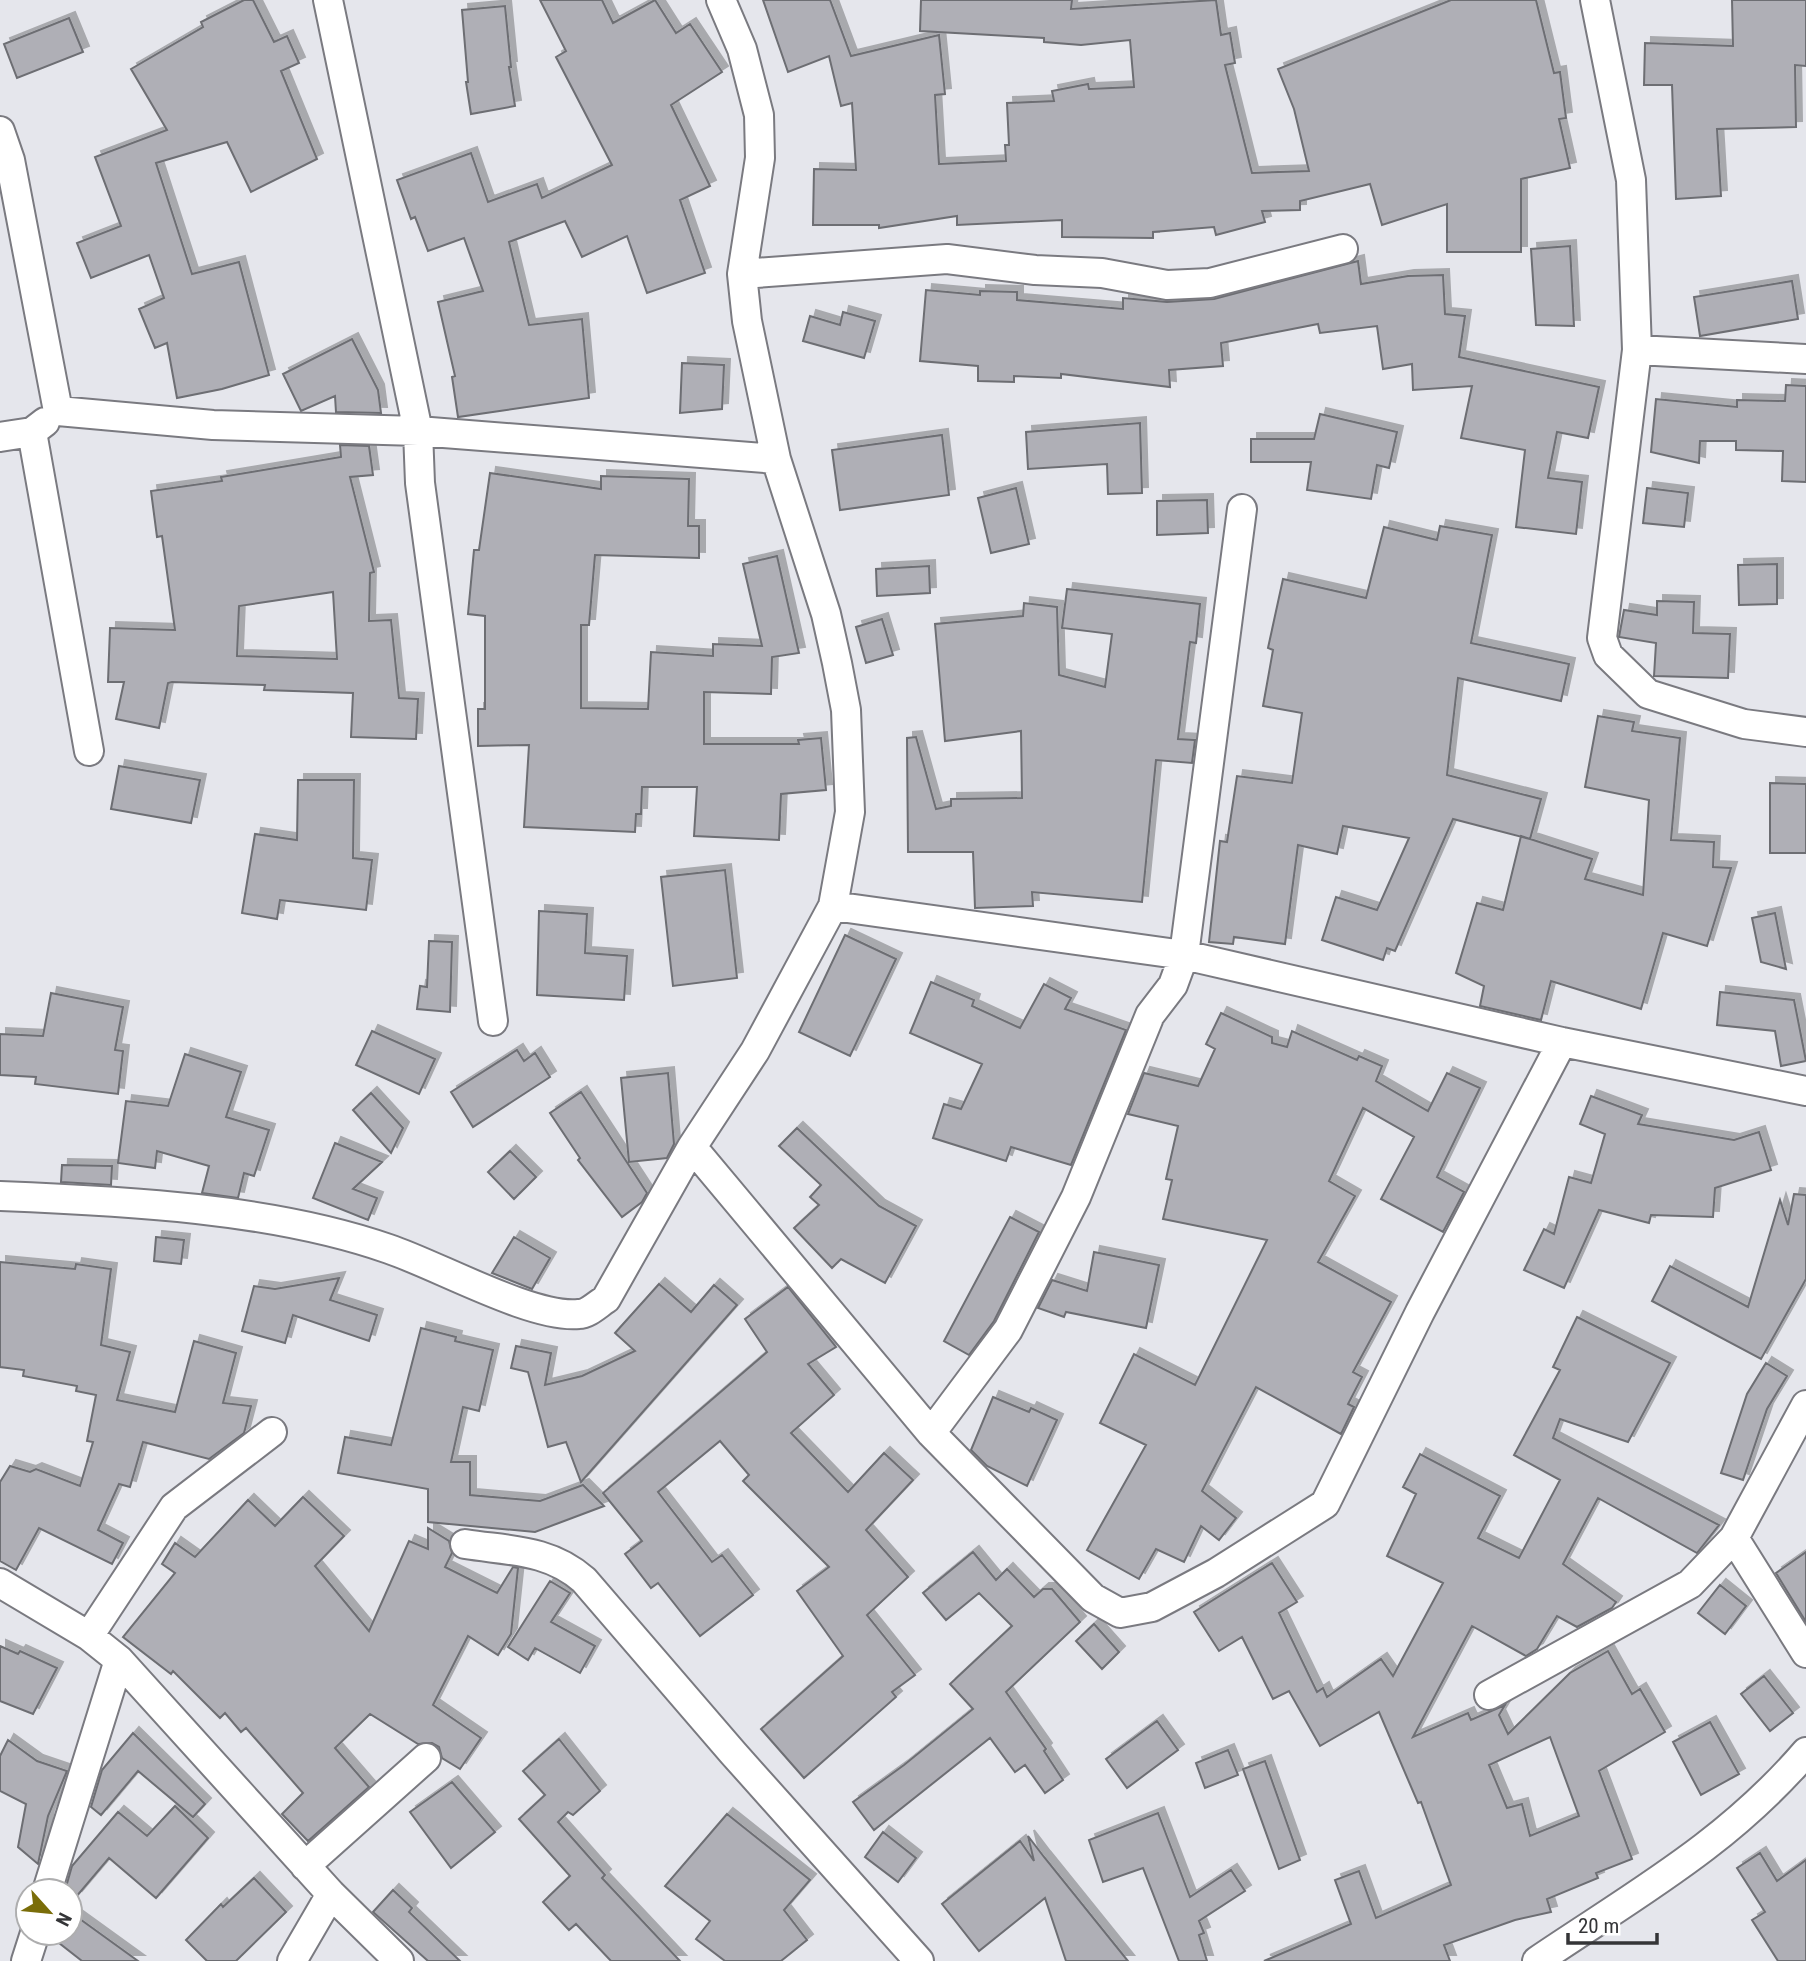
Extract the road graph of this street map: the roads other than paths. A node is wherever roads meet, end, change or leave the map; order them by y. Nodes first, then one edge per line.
1 (328, 0) edge
2 (721, 0) edge
3 (1595, 0) edge
4 (0, 131) edge
5 (1343, 249) dead end
6 (742, 274) junction
7 (1637, 350) junction
8 (1806, 359) edge
9 (58, 411) junction
10 (418, 431) junction
11 (32, 432) junction
12 (0, 437) edge
13 (776, 459) junction
14 (1242, 509) dead end
15 (1806, 732) edge
16 (89, 751) dead end
17 (834, 906) junction
18 (1184, 955) junction
19 (493, 1021) dead end
20 (1562, 1042) junction
21 (1806, 1091) edge
22 (692, 1147) junction
23 (0, 1195) edge
24 (1806, 1405) edge
25 (272, 1432) dead end
26 (931, 1433) junction
27 (1734, 1538) junction
28 (465, 1545) dead end
29 (0, 1583) edge
30 (89, 1636) junction
31 (1806, 1653) edge
32 (120, 1660) junction
33 (1489, 1695) dead end
34 (1806, 1752) edge
35 (426, 1758) dead end
36 (305, 1866) junction
37 (51, 1877) edge
38 (331, 1894) junction
39 (292, 1961) edge
40 (399, 1961) edge
41 (919, 1961) edge
42 (1537, 1961) edge

1 - 10 street
2 - 6 street
3 - 7 street
4 - 9 street
5 - 6 street
6 - 13 street
7 - 8 street
7 - 15 street
9 - 10 street
9 - 11 street
10 - 13 street
10 - 19 street
11 - 12 street
11 - 16 street
13 - 17 street
14 - 18 street
17 - 18 street
17 - 22 street
18 - 20 street
18 - 26 street
20 - 21 street
20 - 26 street
22 - 23 street
22 - 26 street
24 - 27 street
25 - 30 street
27 - 31 street
27 - 33 street
28 - 41 street
29 - 30 street
30 - 32 street
32 - 36 street
32 - 37 street
34 - 42 street
35 - 36 street
36 - 38 street
38 - 39 street
38 - 40 street

